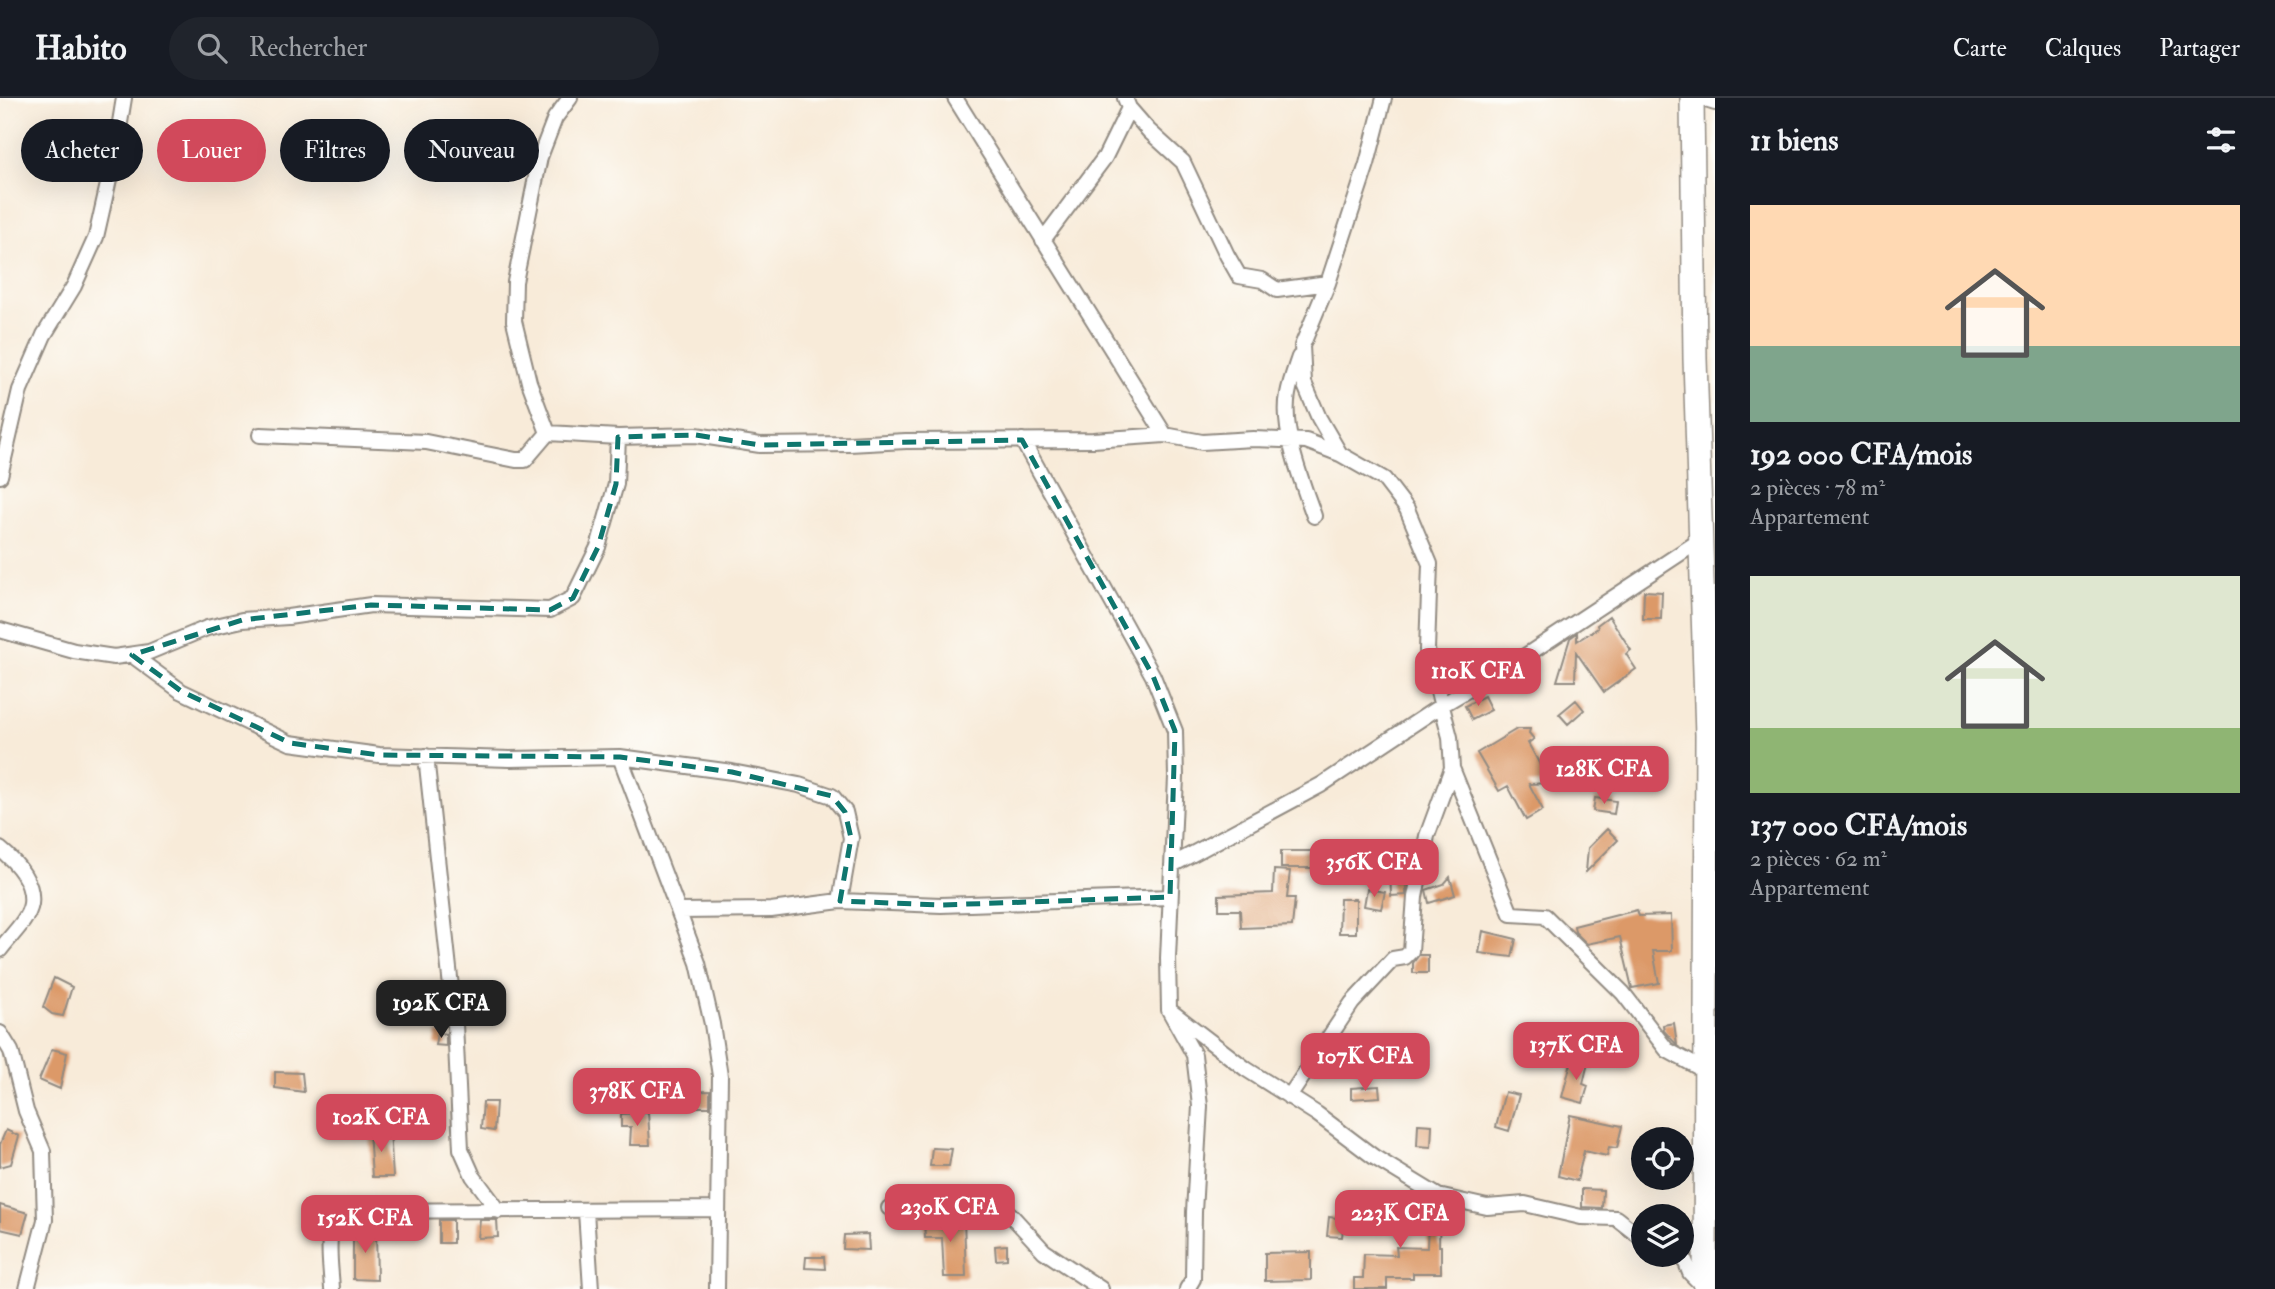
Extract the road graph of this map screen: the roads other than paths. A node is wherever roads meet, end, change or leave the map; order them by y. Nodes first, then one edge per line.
1 (124, 98) edge
2 (570, 98) edge
3 (954, 98) edge
4 (1384, 98) edge
5 (1692, 98) edge
6 (1699, 98) edge
7 (1127, 103) edge
8 (1715, 103) edge
9 (1043, 240) junction
10 (1328, 283) junction
11 (1302, 346) junction
12 (1706, 419) edge
13 (548, 433) junction
14 (260, 435) dead end
15 (1166, 436) junction
16 (618, 437) junction
17 (1021, 440) junction
18 (1292, 440) junction
19 (1340, 454) junction
20 (0, 476) edge
21 (1314, 516) dead end
22 (1699, 541) junction
23 (0, 630) edge
24 (132, 654) junction
25 (1442, 705) junction
26 (1711, 736) edge
27 (426, 756) junction
28 (620, 757) junction
29 (1452, 768) junction
30 (0, 849) edge
31 (1172, 865) junction
32 (1711, 886) edge
33 (1170, 897) junction
34 (840, 901) junction
35 (679, 911) junction
36 (0, 950) edge
37 (1169, 1010) junction
38 (0, 1033) edge
39 (1707, 1072) junction
40 (1289, 1097) junction
41 (1710, 1114) edge
42 (890, 1208) dead end
43 (717, 1209) junction
44 (499, 1211) junction
45 (586, 1211) junction
46 (1631, 1230) edge
47 (1688, 1267) edge
48 (1705, 1288) edge
49 (27, 1289) edge
50 (332, 1289) edge
51 (591, 1289) edge
52 (717, 1289) edge
53 (1101, 1289) edge
54 (1187, 1289) edge

1 - 20 street
2 - 13 street
3 - 9 street
4 - 10 street
5 - 12 main road
6 - 8 street
7 - 9 street
7 - 10 street
9 - 15 street
10 - 11 street
11 - 18 street
11 - 19 street
12 - 22 main road
13 - 14 street
13 - 16 street
15 - 17 street
15 - 18 street
16 - 17 street
16 - 24 street
17 - 31 street
18 - 19 street
18 - 21 street
19 - 25 street
22 - 25 street
22 - 26 main road
23 - 24 street
24 - 27 street
25 - 29 street
25 - 31 street
26 - 32 main road
27 - 28 street
27 - 44 street
28 - 34 street
28 - 35 street
29 - 39 street
29 - 40 street
30 - 36 street
31 - 33 street
32 - 39 main road
33 - 34 street
33 - 37 street
34 - 35 street
35 - 43 street
37 - 40 street
37 - 54 street
38 - 49 street
39 - 41 main road
40 - 46 street
41 - 48 main road
42 - 53 street
43 - 45 street
43 - 52 street
44 - 45 street
44 - 50 street
45 - 51 street
47 - 48 street

